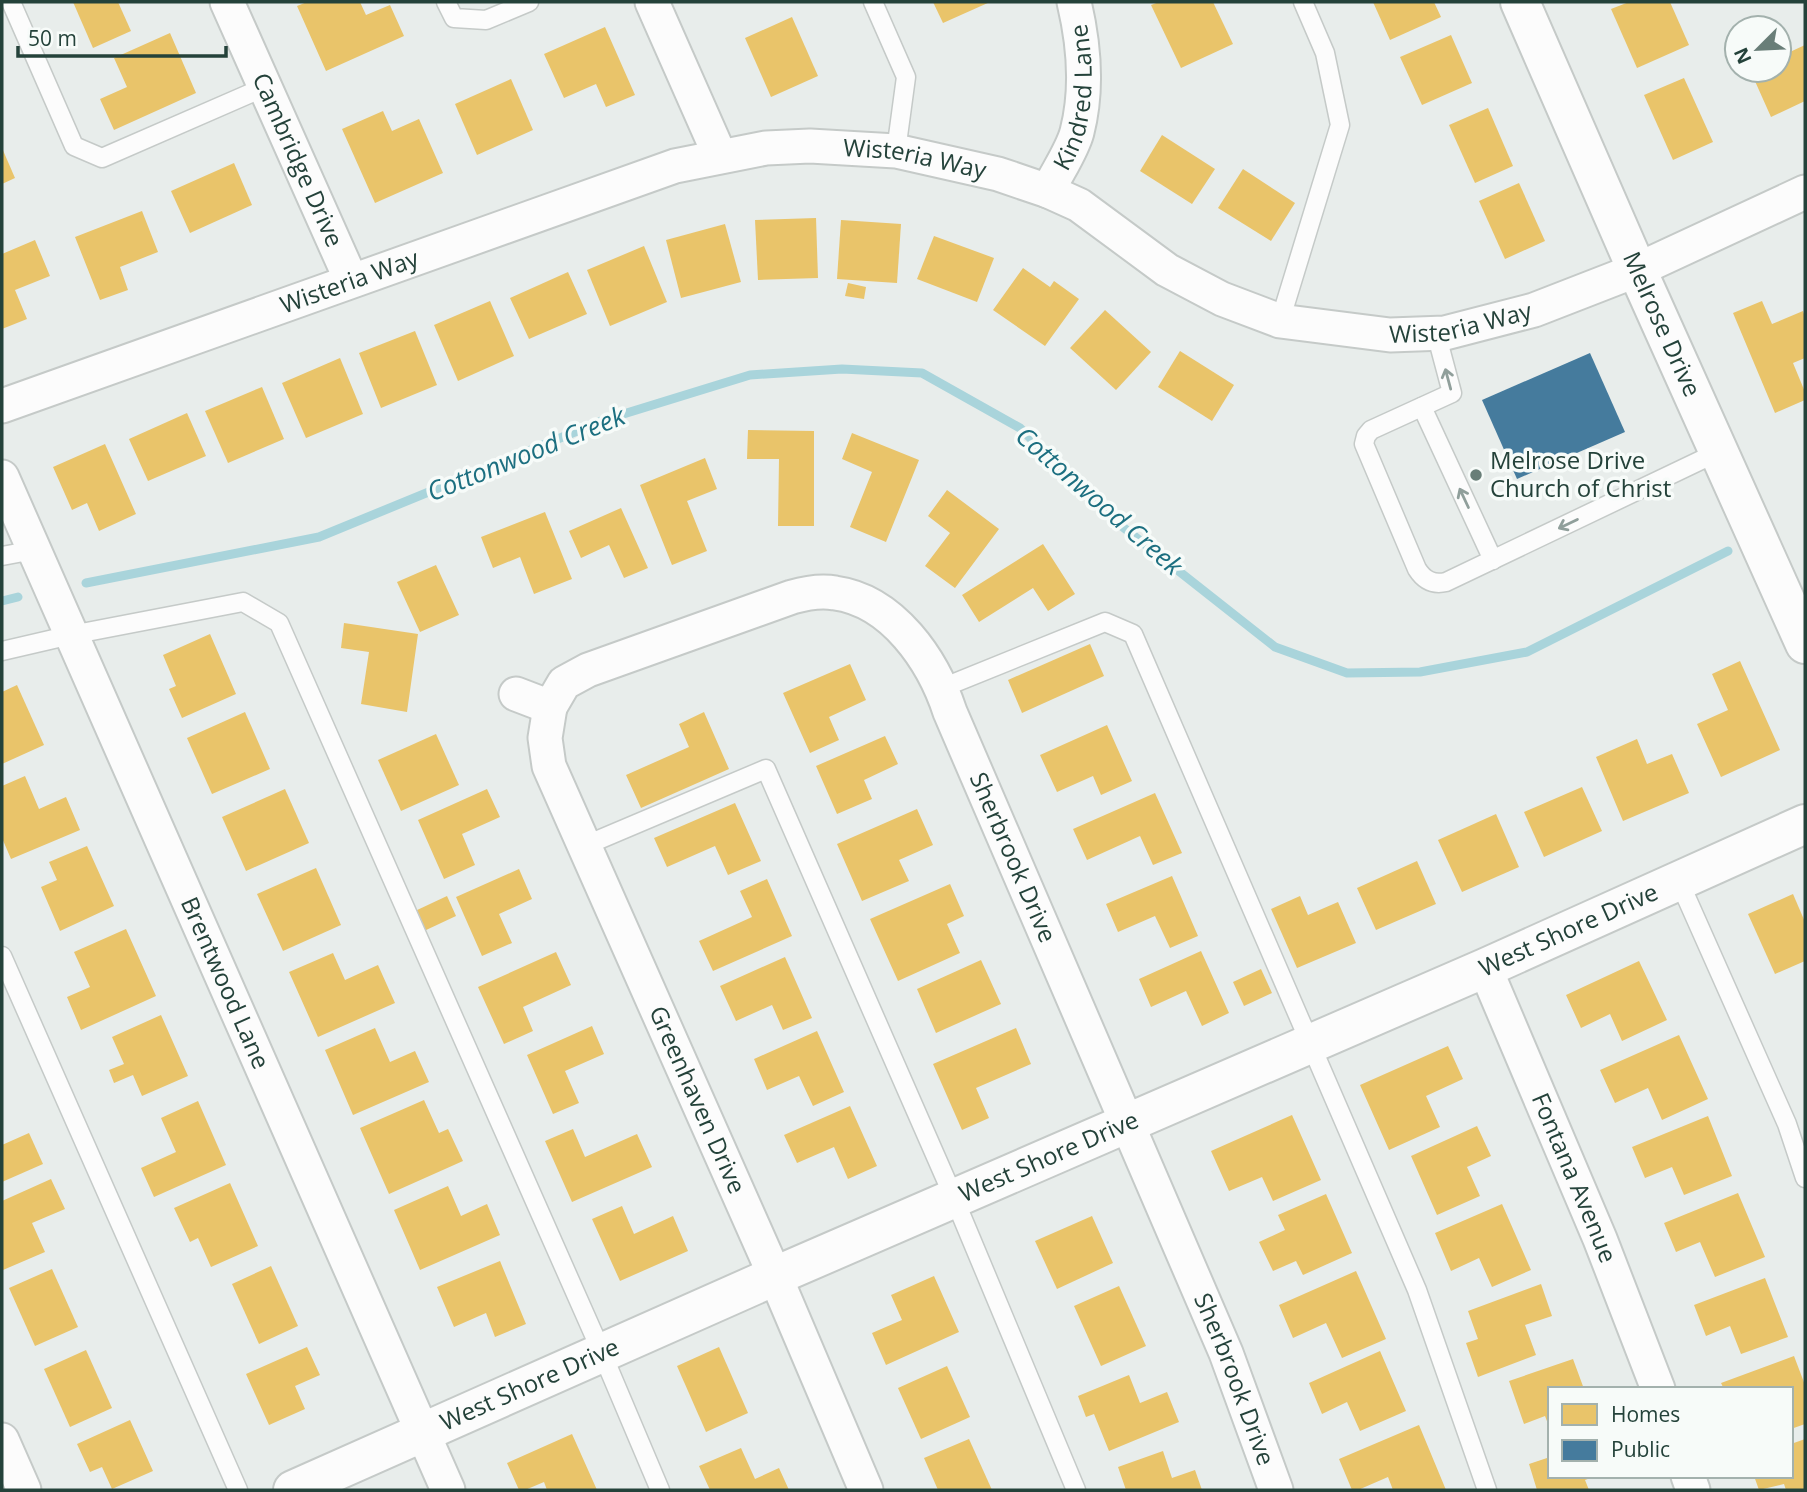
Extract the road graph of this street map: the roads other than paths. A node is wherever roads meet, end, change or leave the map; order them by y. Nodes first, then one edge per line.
1 (10, 2) edge
2 (227, 2) edge
3 (446, 2) edge
4 (529, 2) edge
5 (652, 2) edge
6 (873, 2) edge
7 (1074, 2) edge
8 (1303, 2) edge
9 (1520, 2) edge
10 (265, 87) junction
11 (896, 151) junction
12 (720, 156) junction
13 (1048, 191) junction
14 (1805, 192) edge
15 (1637, 270) junction
16 (351, 280) junction
17 (1280, 321) junction
18 (1436, 333) junction
19 (2, 407) edge
20 (1422, 407) junction
21 (1718, 452) junction
22 (2, 477) edge
23 (34, 550) junction
24 (2, 556) edge
25 (1493, 560) junction
26 (71, 635) junction
27 (1805, 644) edge
28 (2, 651) edge
29 (942, 688) junction
30 (516, 694) dead end
31 (550, 707) junction
32 (1805, 824) edge
33 (584, 846) junction
34 (1679, 881) junction
35 (2, 956) edge
36 (1485, 968) junction
37 (1310, 1043) junction
38 (1128, 1122) junction
39 (1805, 1178) edge
40 (954, 1198) junction
41 (775, 1276) junction
42 (602, 1353) junction
43 (1657, 1387) edge
44 (424, 1433) junction
45 (2, 1440) edge
46 (24, 1490) edge
47 (238, 1490) edge
48 (293, 1490) edge
49 (448, 1490) edge
50 (660, 1490) edge
51 (866, 1490) edge
52 (1076, 1490) edge
53 (1276, 1490) edge
54 (1487, 1490) edge

1 - 10 lane
2 - 10 street, Cambridge Drive
3 - 4 lane
5 - 12 street
6 - 11 lane
7 - 13 street, Kindred Lane
8 - 17 lane
9 - 15 street, Melrose Drive
10 - 16 street, Cambridge Drive
11 - 12 street, Wisteria Way
11 - 13 street, Wisteria Way
12 - 16 street, Wisteria Way
13 - 17 street, Wisteria Way
14 - 15 street, Wisteria Way
15 - 18 street, Wisteria Way
15 - 21 street, Melrose Drive
16 - 19 street, Wisteria Way
17 - 18 street, Wisteria Way
20 -> 18 lane
25 -> 20 lane
20 - 25 lane
21 -> 25 lane
21 - 27 street, Melrose Drive
22 - 23 street, Brentwood Lane
23 - 24 lane
23 - 26 street, Brentwood Lane
26 - 28 lane
26 - 42 lane
26 - 44 street, Brentwood Lane
29 - 31 street, Sherbrook Drive
29 - 37 lane
29 - 38 street, Sherbrook Drive
30 - 31 street
31 - 33 street, Greenhaven Drive
32 - 34 street, West Shore Drive
33 - 40 lane
33 - 41 street, Greenhaven Drive
34 - 36 street, West Shore Drive
34 - 39 lane
35 - 47 lane
36 - 37 street, West Shore Drive
36 - 43 street, Fontana Avenue
37 - 38 street, West Shore Drive
37 - 54 lane
38 - 40 street, West Shore Drive
38 - 53 street, Sherbrook Drive
40 - 41 street, West Shore Drive
40 - 52 lane
41 - 42 street, West Shore Drive
41 - 51 street, Greenhaven Drive
42 - 44 street, West Shore Drive
42 - 50 lane
44 - 48 street, West Shore Drive
44 - 49 street, Brentwood Lane
45 - 46 street

